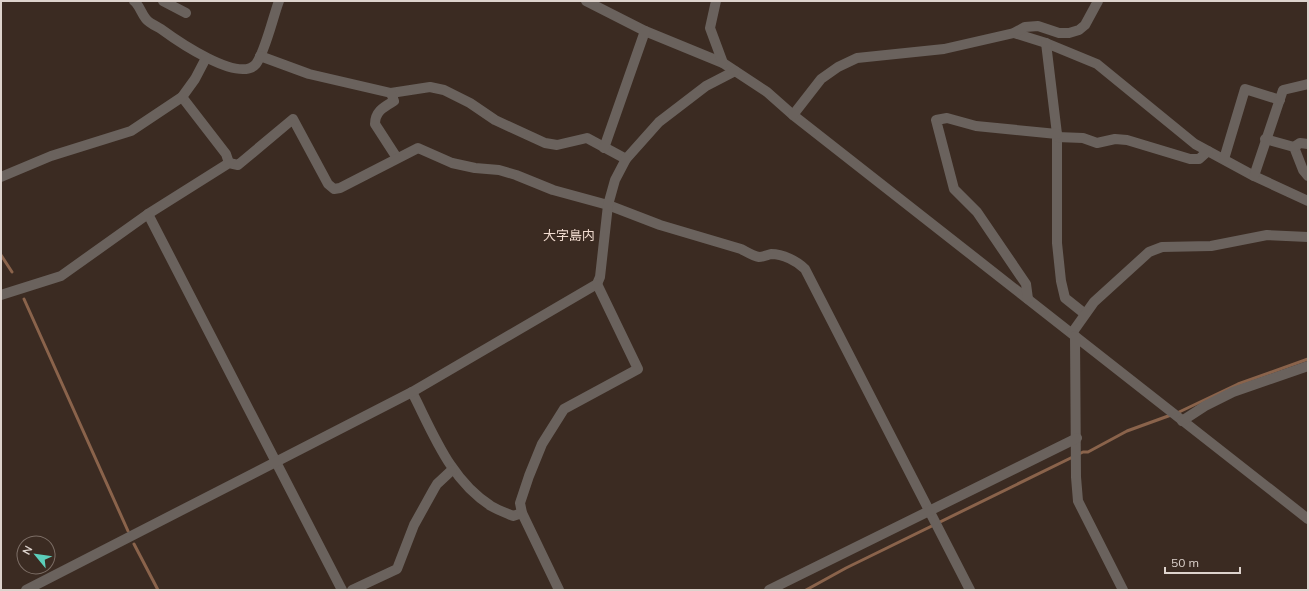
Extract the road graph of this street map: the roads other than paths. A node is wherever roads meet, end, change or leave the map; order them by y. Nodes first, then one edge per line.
1 (163, 1) edge
2 (279, 1) edge
3 (586, 1) edge
4 (716, 1) edge
5 (1098, 1) edge
6 (138, 2) edge
7 (186, 13) dead end
8 (645, 31) junction
9 (1014, 33) junction
10 (1046, 43) junction
11 (260, 56) junction
12 (206, 58) junction
13 (723, 63) junction
14 (735, 71) junction
15 (1308, 84) edge
16 (391, 93) junction
17 (182, 97) junction
18 (1280, 100) junction
19 (793, 115) junction
20 (1057, 136) junction
21 (1265, 140) junction
22 (1308, 144) edge
23 (1294, 147) junction
24 (604, 148) junction
25 (1208, 151) junction
26 (397, 158) junction
27 (626, 159) junction
28 (1224, 159) junction
29 (229, 163) junction
30 (1254, 176) junction
31 (1308, 176) edge
32 (1, 177) edge
33 (1308, 201) edge
34 (608, 205) junction
35 (148, 214) junction
36 (1308, 237) edge
37 (597, 284) junction
38 (1, 295) edge
39 (1028, 299) junction
40 (1085, 314) junction
41 (1073, 334) junction
42 (1308, 366) edge
43 (412, 392) junction
44 (1182, 421) junction
45 (1076, 438) junction
46 (276, 462) junction
47 (452, 470) junction
48 (928, 511) junction
49 (522, 513) junction
50 (1308, 519) edge
51 (26, 590) edge
52 (342, 590) edge
53 (352, 590) edge
54 (559, 590) edge
55 (769, 590) edge
56 (970, 590) edge
57 (1123, 590) edge

1 - 7 street
2 - 11 street
3 - 8 street
4 - 13 street
5 - 9 street
6 - 12 street
8 - 13 street
8 - 24 street
9 - 10 street
9 - 19 street
10 - 20 street
10 - 25 street
11 - 12 street
11 - 16 street
12 - 17 street
13 - 14 street
14 - 19 street
14 - 27 street
15 - 18 street
16 - 24 street
16 - 26 street
17 - 29 street
17 - 32 street
18 - 21 street
18 - 28 street
19 - 39 street
20 - 25 street
20 - 39 street
20 - 40 street
21 - 23 street
21 - 30 street
22 - 23 street
23 - 31 street
24 - 27 street
25 - 28 street
26 - 29 street
26 - 34 street
27 - 34 street
28 - 30 street
29 - 35 street
30 - 33 street
34 - 37 street
34 - 48 street
35 - 38 street
35 - 46 street
36 - 40 street
37 - 43 street
37 - 49 street
39 - 41 street
40 - 41 street
41 - 44 street
41 - 45 street
42 - 44 street
43 - 46 street
43 - 47 street
44 - 50 street
45 - 48 street
45 - 57 street
46 - 51 street
46 - 52 street
47 - 49 street
47 - 53 street
48 - 55 street
48 - 56 street
49 - 54 street

